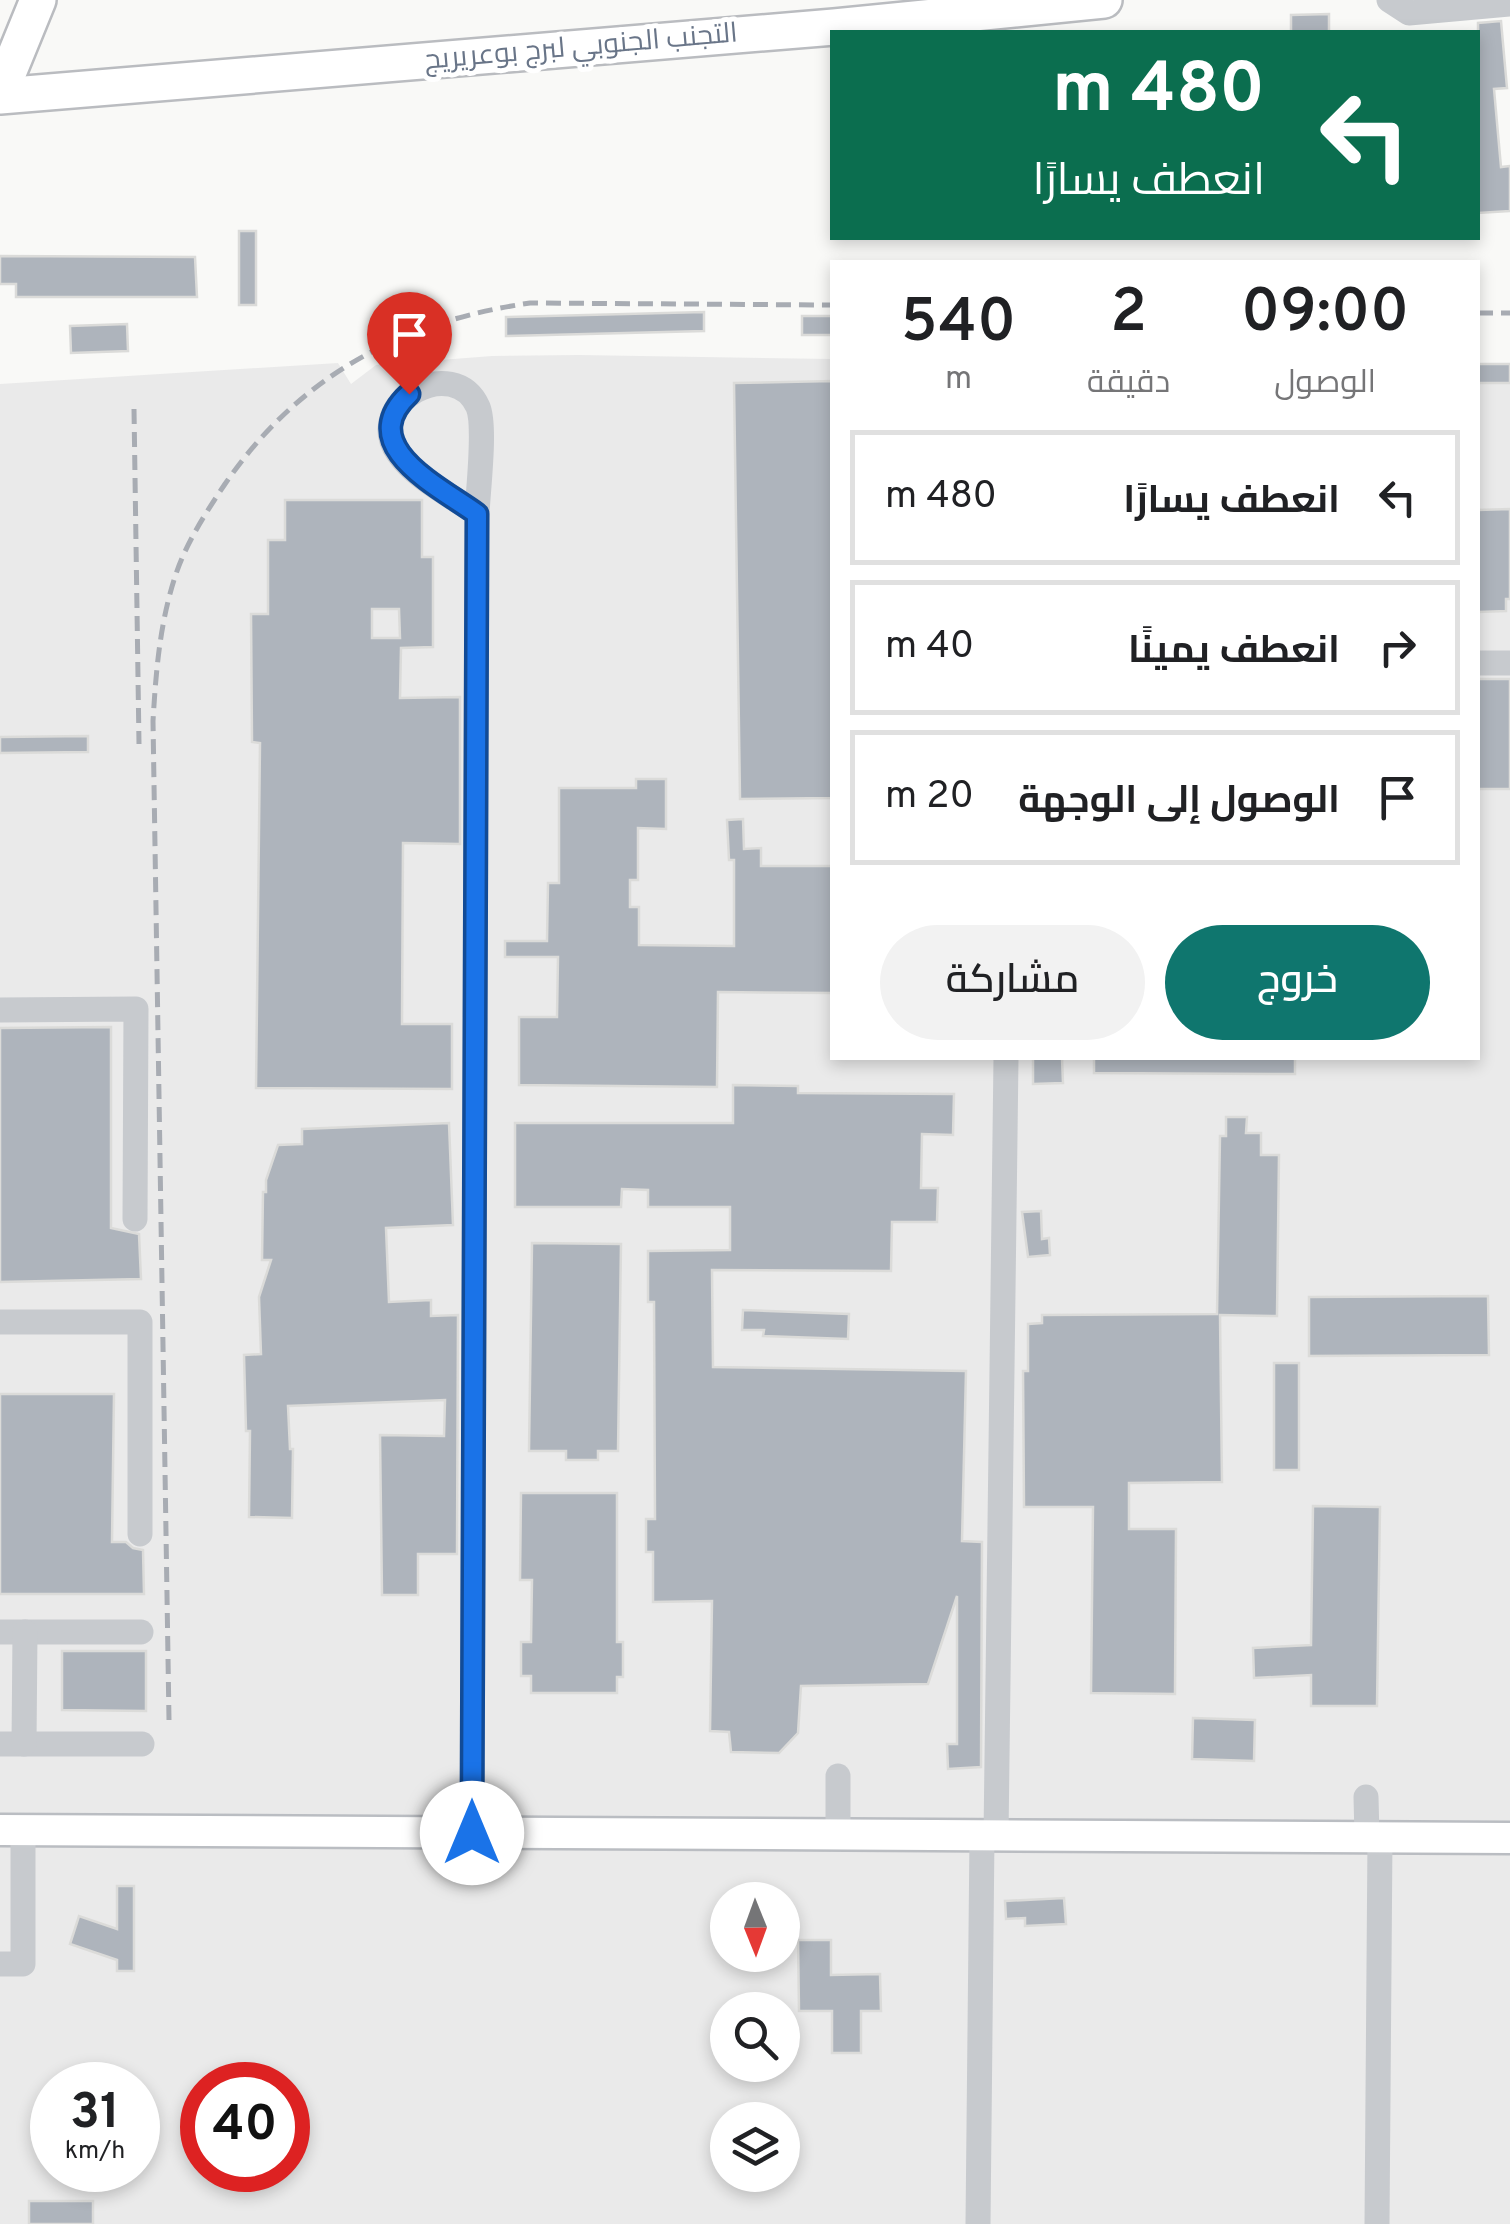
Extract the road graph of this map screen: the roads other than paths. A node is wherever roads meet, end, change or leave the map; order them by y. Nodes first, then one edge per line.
1 (929, 0) edge
2 (1104, 0) edge
3 (1389, 0) edge
4 (1510, 4) edge
5 (27, 11) edge
6 (834, 27) junction
7 (0, 95) edge
8 (477, 514) junction
9 (1480, 663) edge
10 (1510, 663) edge
11 (0, 1010) edge
12 (1006, 1060) edge
13 (135, 1219) dead end
14 (0, 1322) edge
15 (140, 1534) dead end
16 (13, 1632) edge
17 (141, 1632) dead end
18 (12, 1744) edge
19 (142, 1744) dead end
20 (838, 1776) dead end
21 (1366, 1797) dead end
22 (11, 1830) edge
23 (472, 1833) junction
24 (838, 1835) junction
25 (989, 1836) junction
26 (1374, 1838) junction
27 (1510, 1838) edge
28 (0, 1964) edge
29 (978, 2224) edge
30 (1378, 2224) edge

1 - 6 highway
2 - 6 highway, التجنب الجنوبي لبرج بوعريريج
3 - 4 street
5 - 7 highway
6 - 7 highway, التجنب الجنوبي لبرج بوعريريج
8 - 8 street
8 - 23 street
9 - 10 street
11 - 13 street
12 - 25 street
14 - 15 street
16 - 17 street
16 - 18 street
18 - 19 street
20 - 24 street
21 - 26 street
22 - 23 main road
22 - 28 street
23 - 24 main road
24 - 25 main road
25 - 26 main road
25 - 29 street
26 - 27 main road
26 - 30 street

